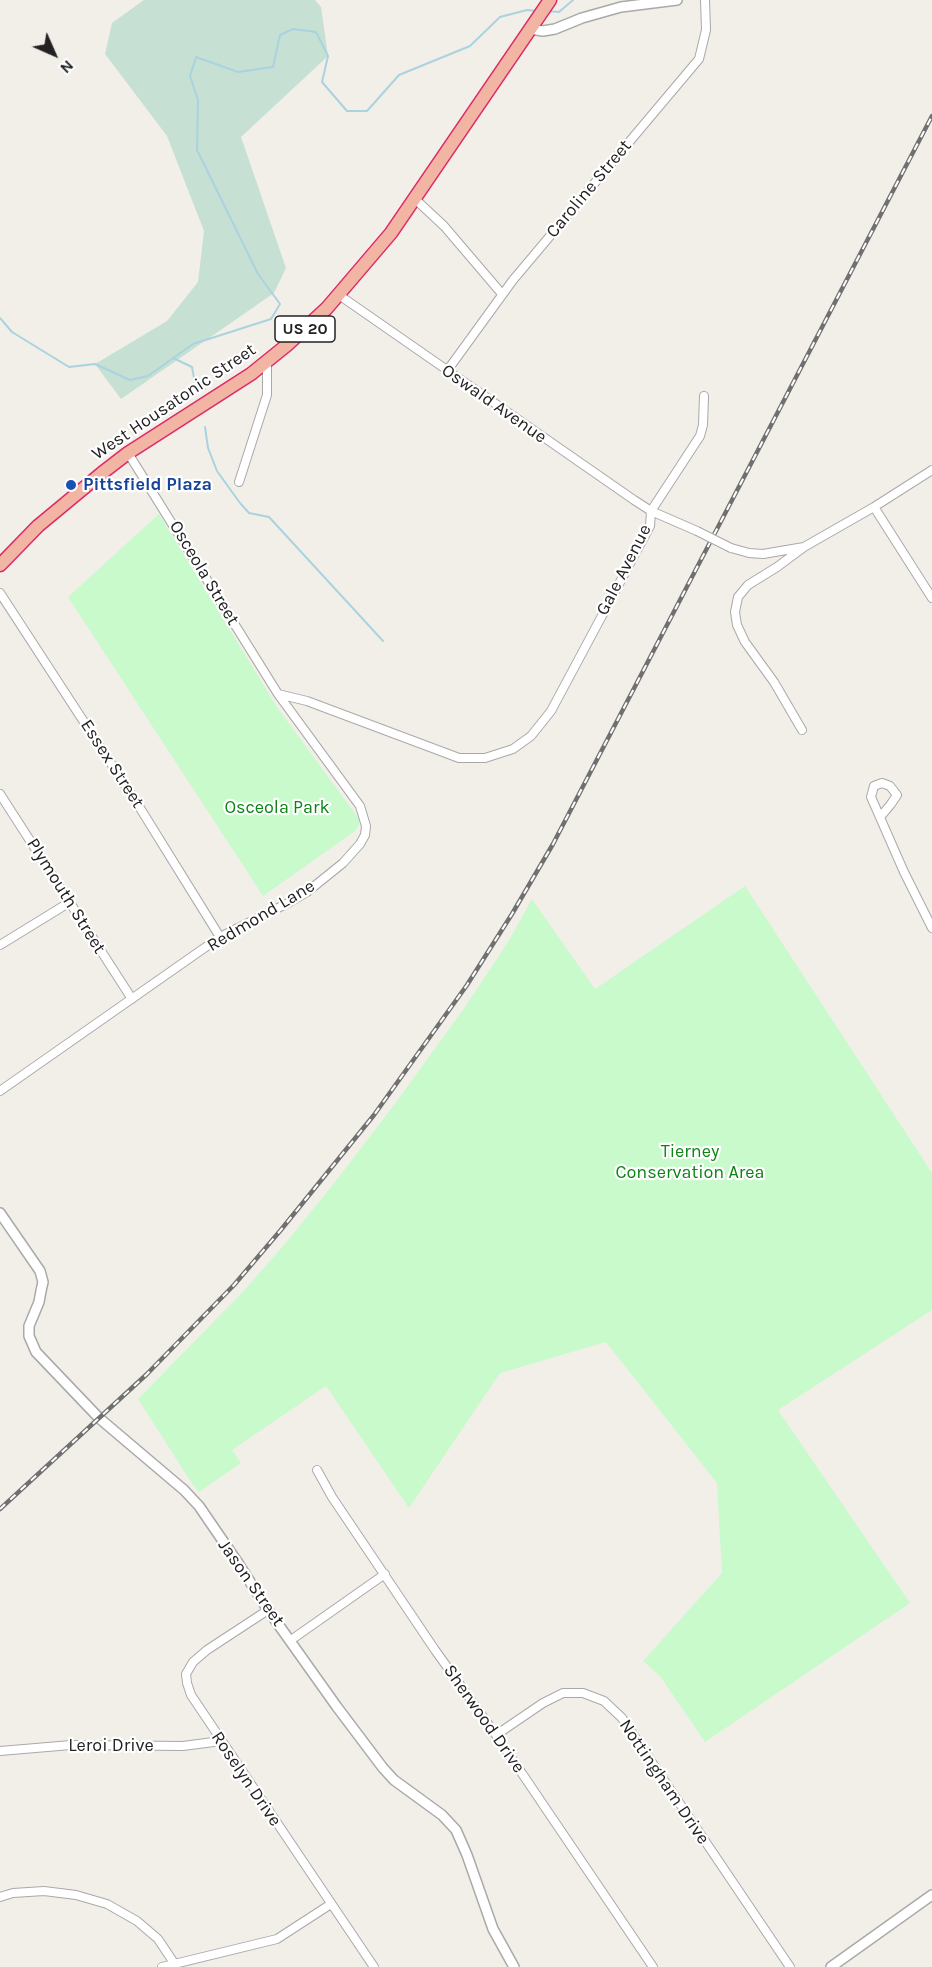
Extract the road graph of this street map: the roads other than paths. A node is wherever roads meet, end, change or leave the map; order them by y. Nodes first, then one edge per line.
1 (550, 0) edge
2 (677, 0) edge
3 (705, 0) edge
4 (533, 25) junction
5 (415, 199) junction
6 (502, 294) junction
7 (339, 295) junction
8 (267, 362) junction
9 (447, 371) junction
10 (704, 396) dead end
11 (128, 453) junction
12 (932, 470) edge
13 (239, 482) dead end
14 (874, 507) junction
15 (651, 511) junction
16 (804, 547) junction
17 (0, 565) edge
18 (0, 593) edge
19 (932, 598) edge
20 (278, 694) junction
21 (802, 730) dead end
22 (0, 794) edge
23 (880, 816) dead end
24 (70, 902) junction
25 (932, 928) edge
26 (220, 937) junction
27 (0, 945) edge
28 (132, 999) junction
29 (0, 1091) edge
30 (0, 1213) edge
31 (317, 1470) dead end
32 (385, 1574) junction
33 (268, 1610) junction
34 (291, 1640) junction
35 (496, 1735) junction
36 (221, 1741) junction
37 (0, 1751) edge
38 (932, 1895) edge
39 (0, 1897) edge
40 (332, 1904) junction
41 (174, 1963) junction
42 (162, 1967) edge
43 (374, 1967) edge
44 (514, 1967) edge
45 (653, 1967) edge
46 (790, 1967) edge
47 (831, 1967) edge

1 - 4 highway, West Housatonic Street / US 20
2 - 4 street
3 - 6 street, Caroline Street
4 - 5 highway, West Housatonic Street / US 20
5 - 6 street
5 - 7 highway, West Housatonic Street / US 20
6 - 9 street, Caroline Street
7 - 8 highway, West Housatonic Street / US 20
7 - 9 street, Oswald Avenue
8 - 11 highway, West Housatonic Street / US 20
8 - 13 street
9 - 15 street, Oswald Avenue
10 - 15 street
11 - 17 highway, West Housatonic Street / US 20
11 - 20 street, Osceola Street
12 - 14 street, Gale Avenue
14 - 16 street, Gale Avenue
14 - 19 street
15 - 16 street, Gale Avenue, bridge
15 - 20 street, Gale Avenue
16 - 21 street
18 - 26 street, Essex Street
20 - 26 street, Redmond Lane
22 - 24 street, Plymouth Street
23 - 25 street
24 - 27 street
24 - 28 street, Plymouth Street
26 - 28 street, Redmond Lane
28 - 29 street, Redmond Lane
30 - 33 street, Jason Street
31 - 32 street, Sherwood Drive
32 - 34 street
32 - 35 street, Sherwood Drive
33 - 34 street, Jason Street
33 - 36 street, Roselyn Drive
34 - 44 street, Jason Street
35 - 45 street, Sherwood Drive
35 - 46 street, Nottingham Drive
36 - 37 street, Leroi Drive
36 - 40 street, Roselyn Drive
38 - 47 street
39 - 41 street
40 - 41 street
40 - 43 street, Roselyn Drive
41 - 42 street

